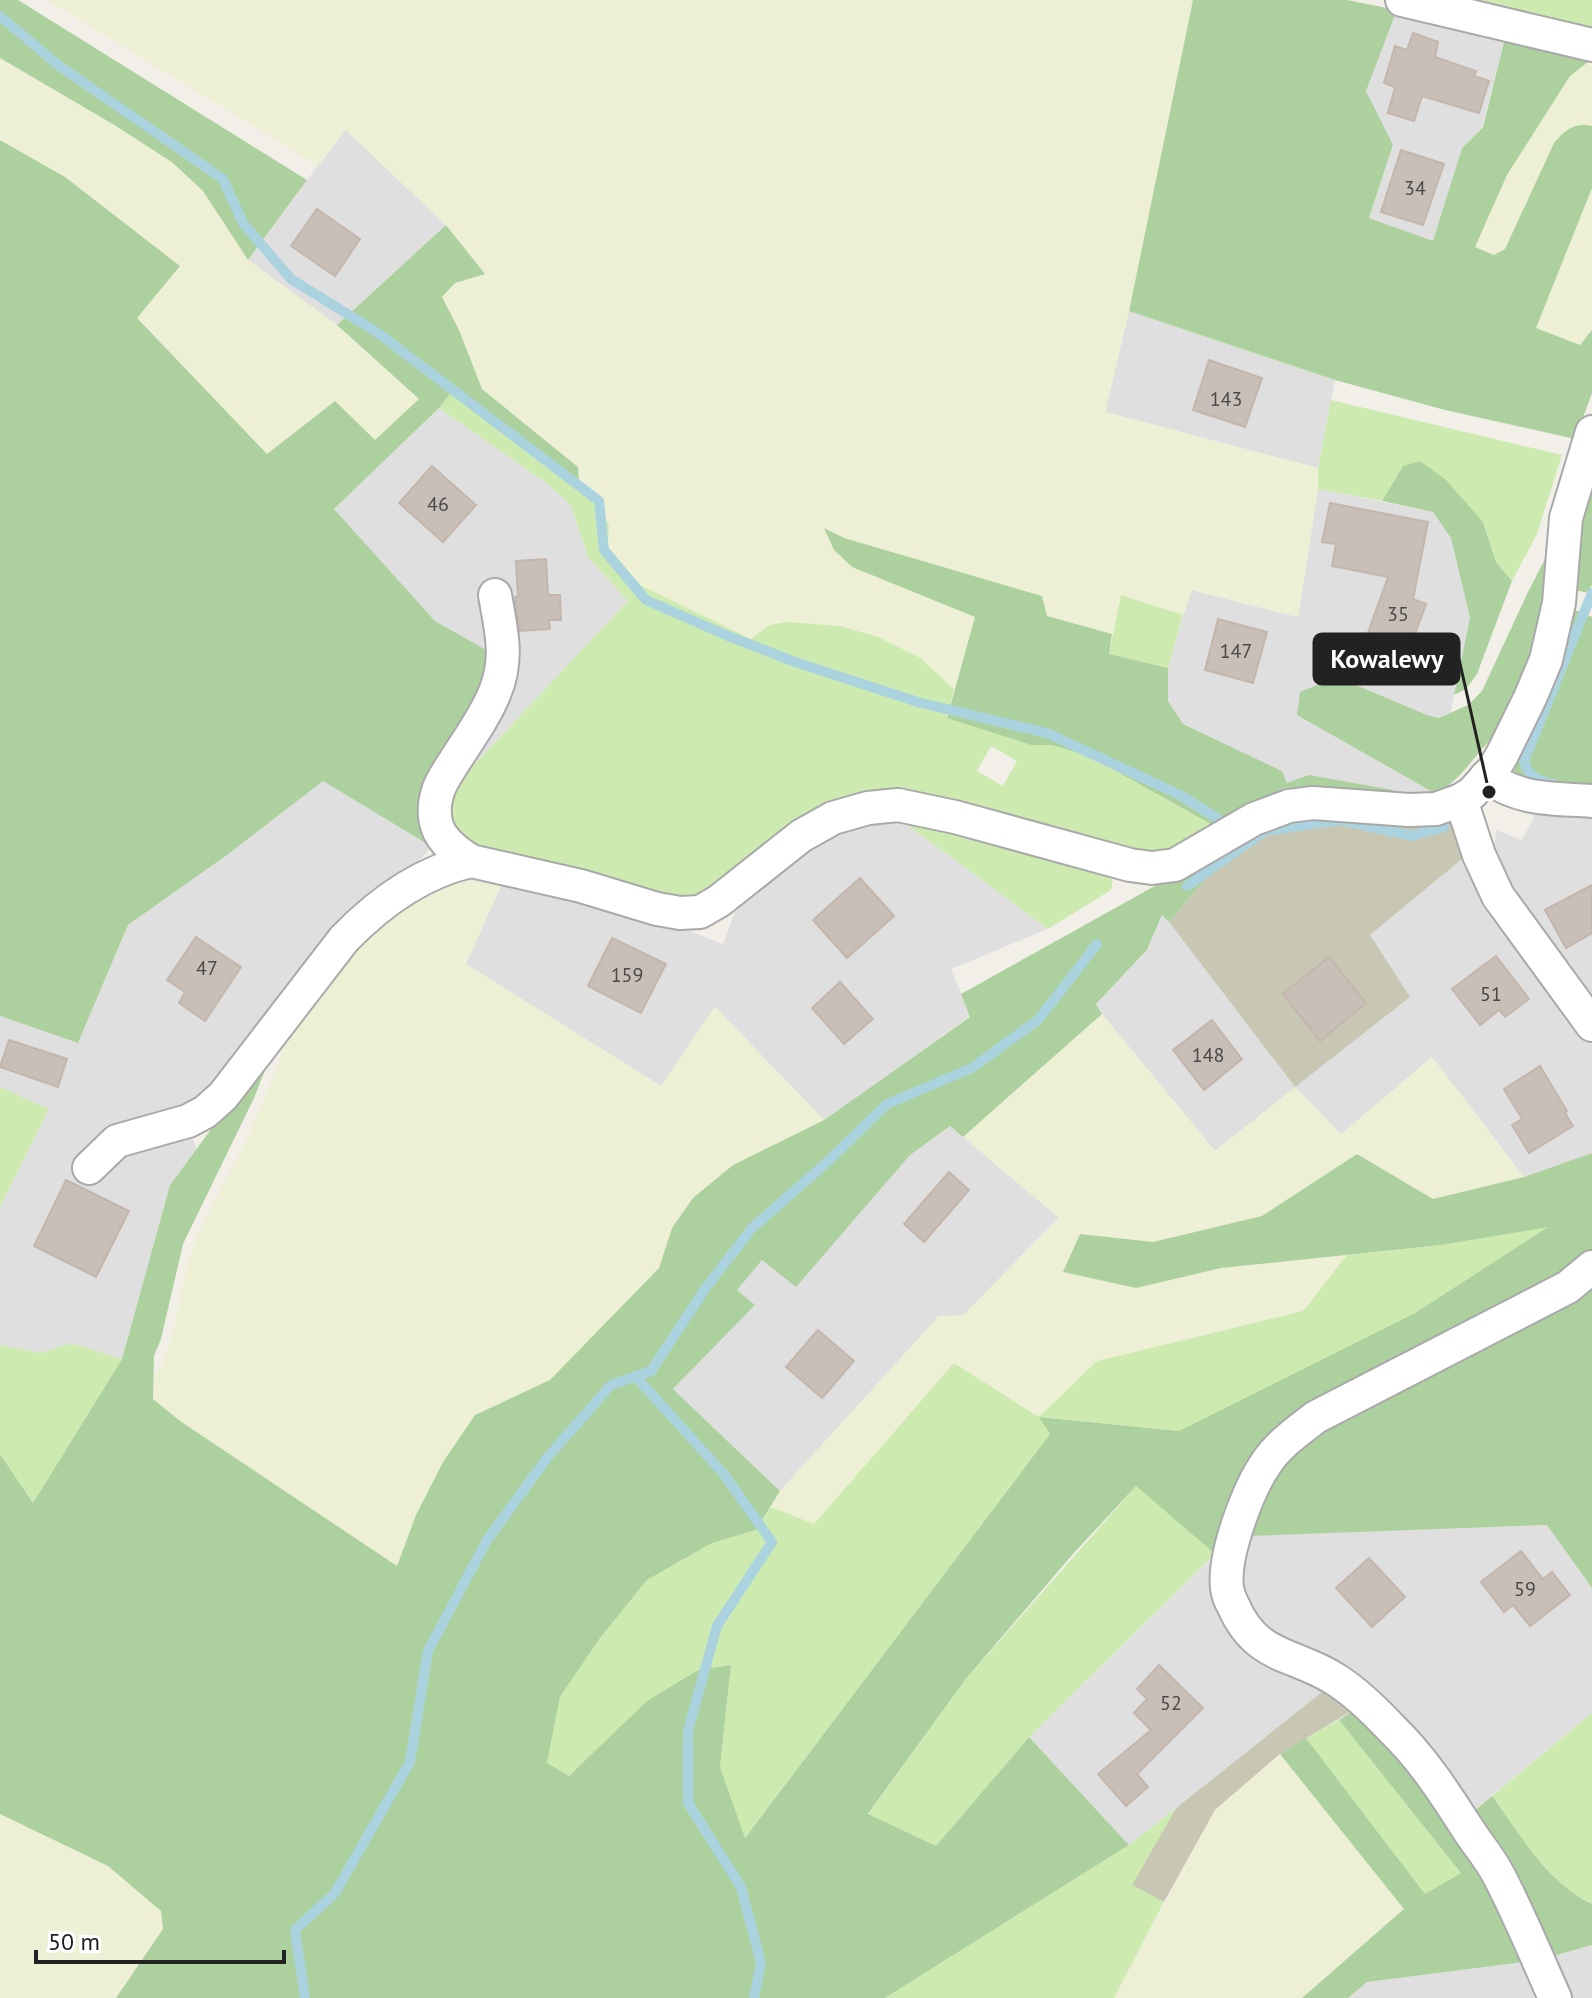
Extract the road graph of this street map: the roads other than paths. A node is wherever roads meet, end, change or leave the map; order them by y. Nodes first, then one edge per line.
1 (1402, 0) edge
2 (1592, 45) edge
3 (1592, 432) edge
4 (495, 595) dead end
5 (1486, 777) junction
6 (1592, 801) edge
7 (1452, 804) junction
8 (471, 861) junction
9 (1592, 1025) edge
10 (89, 1168) dead end
11 (1592, 1267) edge
12 (1555, 1998) edge

1 - 2 street
3 - 5 street
4 - 8 street
5 - 6 street
5 - 7 street
7 - 8 street
7 - 9 street
8 - 10 street
11 - 12 street

